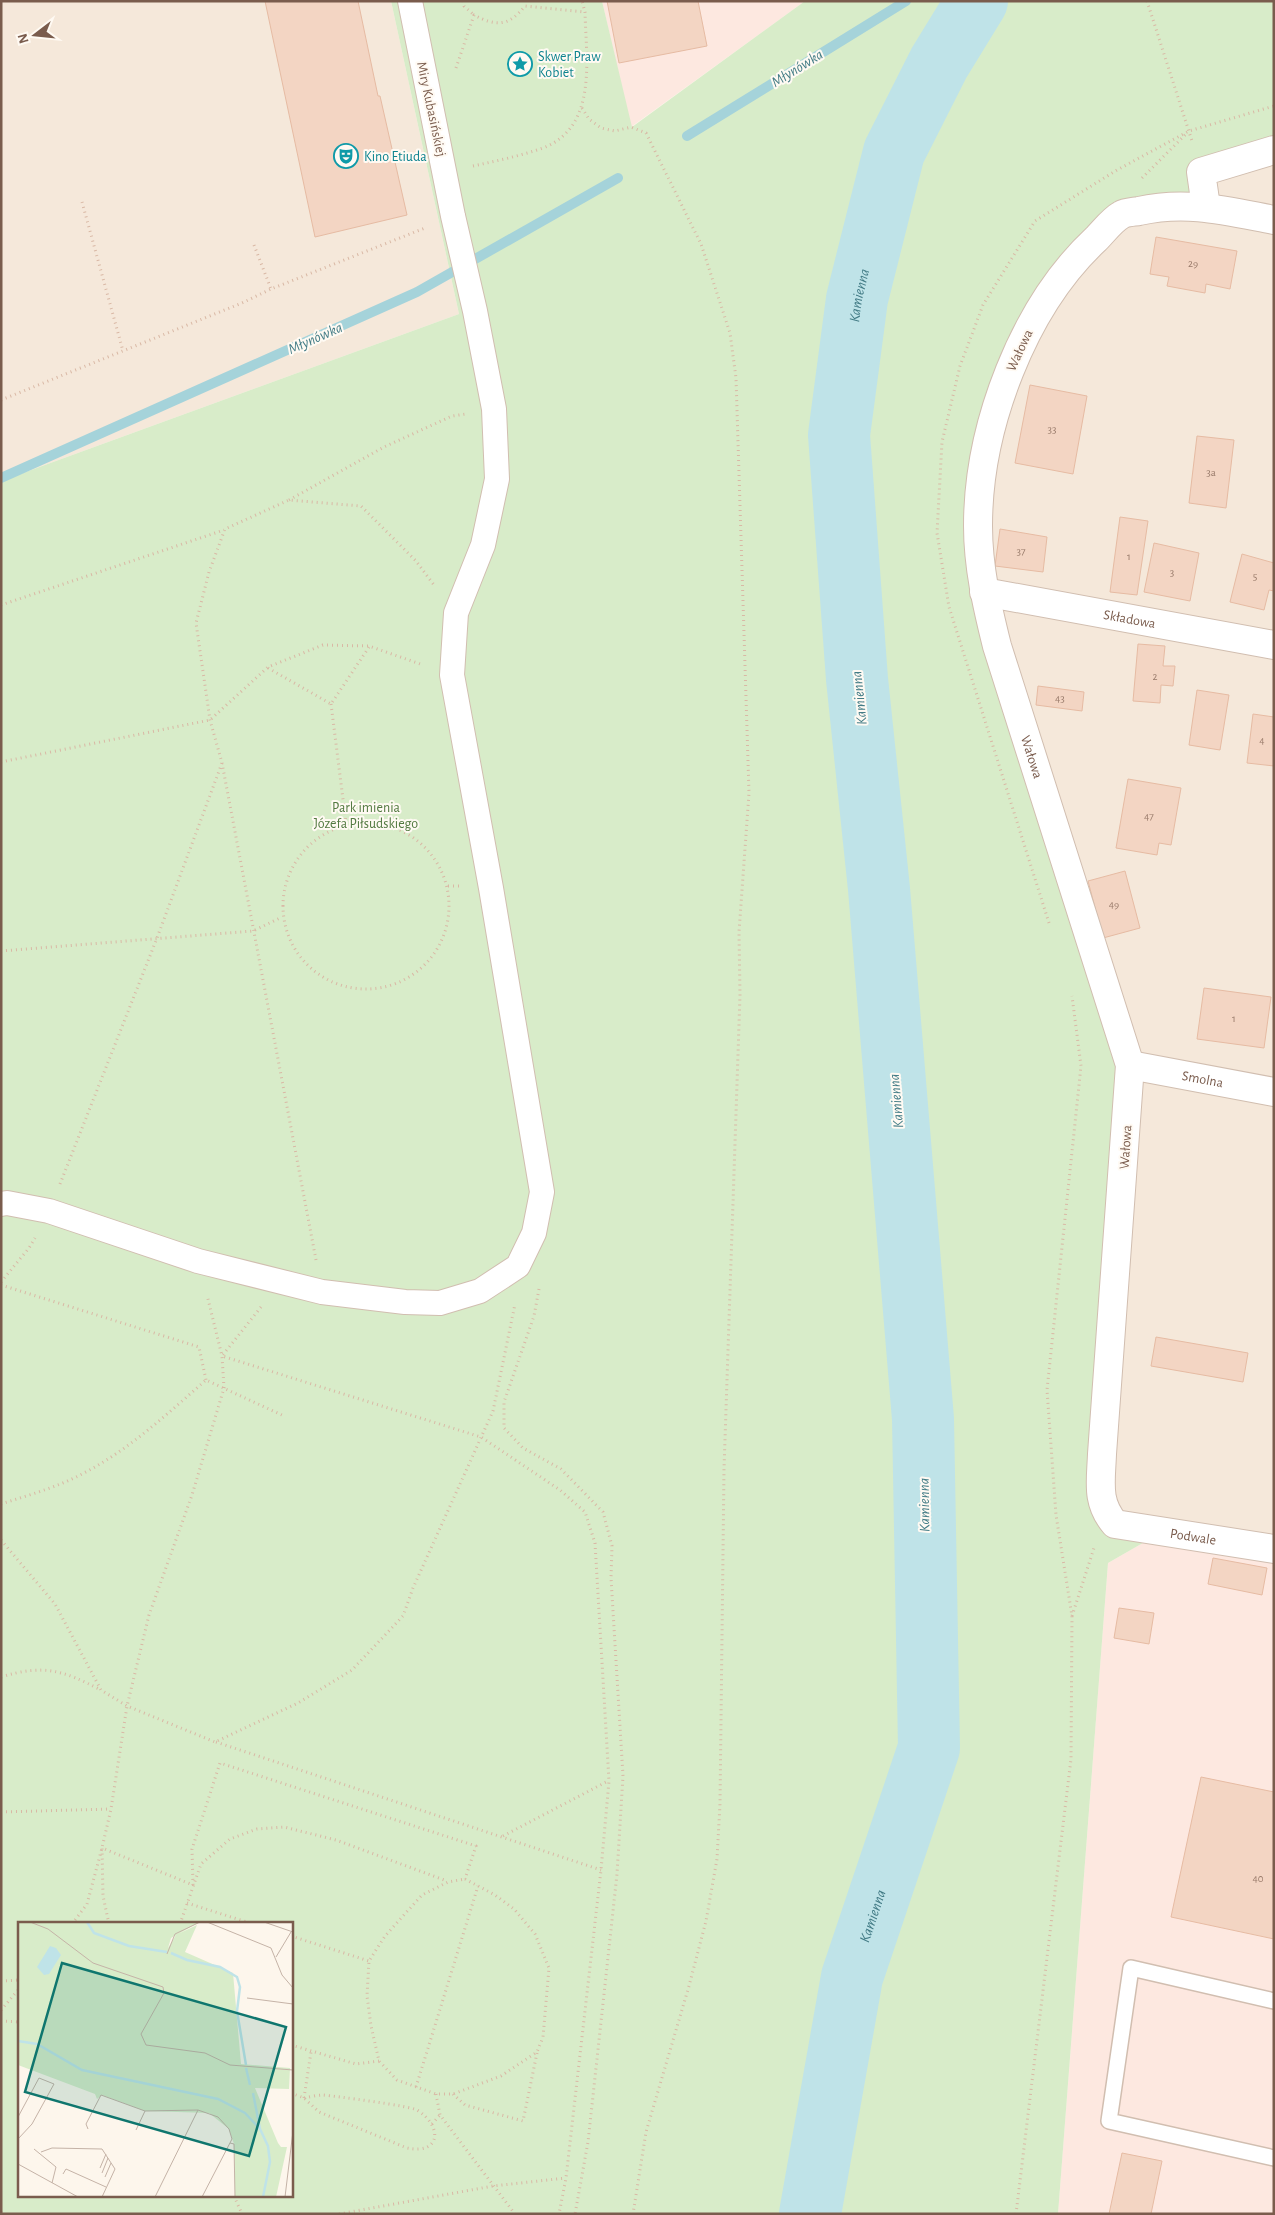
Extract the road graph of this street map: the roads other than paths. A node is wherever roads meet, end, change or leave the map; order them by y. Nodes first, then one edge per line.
1 (410, 1) edge
2 (1274, 150) edge
3 (1206, 207) junction
4 (1274, 220) edge
5 (984, 592) junction
6 (1274, 645) edge
7 (1130, 1065) junction
8 (1274, 1092) edge
9 (1, 1204) edge
10 (1115, 1524) joint
11 (1274, 1549) edge
12 (1274, 2001) edge
13 (1274, 2158) edge

1 - 9 street, Miry Kubasińskiej
2 - 3 street
3 - 4 street
3 - 5 street, Wałowa
5 - 6 street, Składowa
5 - 7 street, Wałowa
7 - 8 street, Smolna
7 - 10 street, Wałowa
10 - 11 street, Podwale
12 - 13 lane

